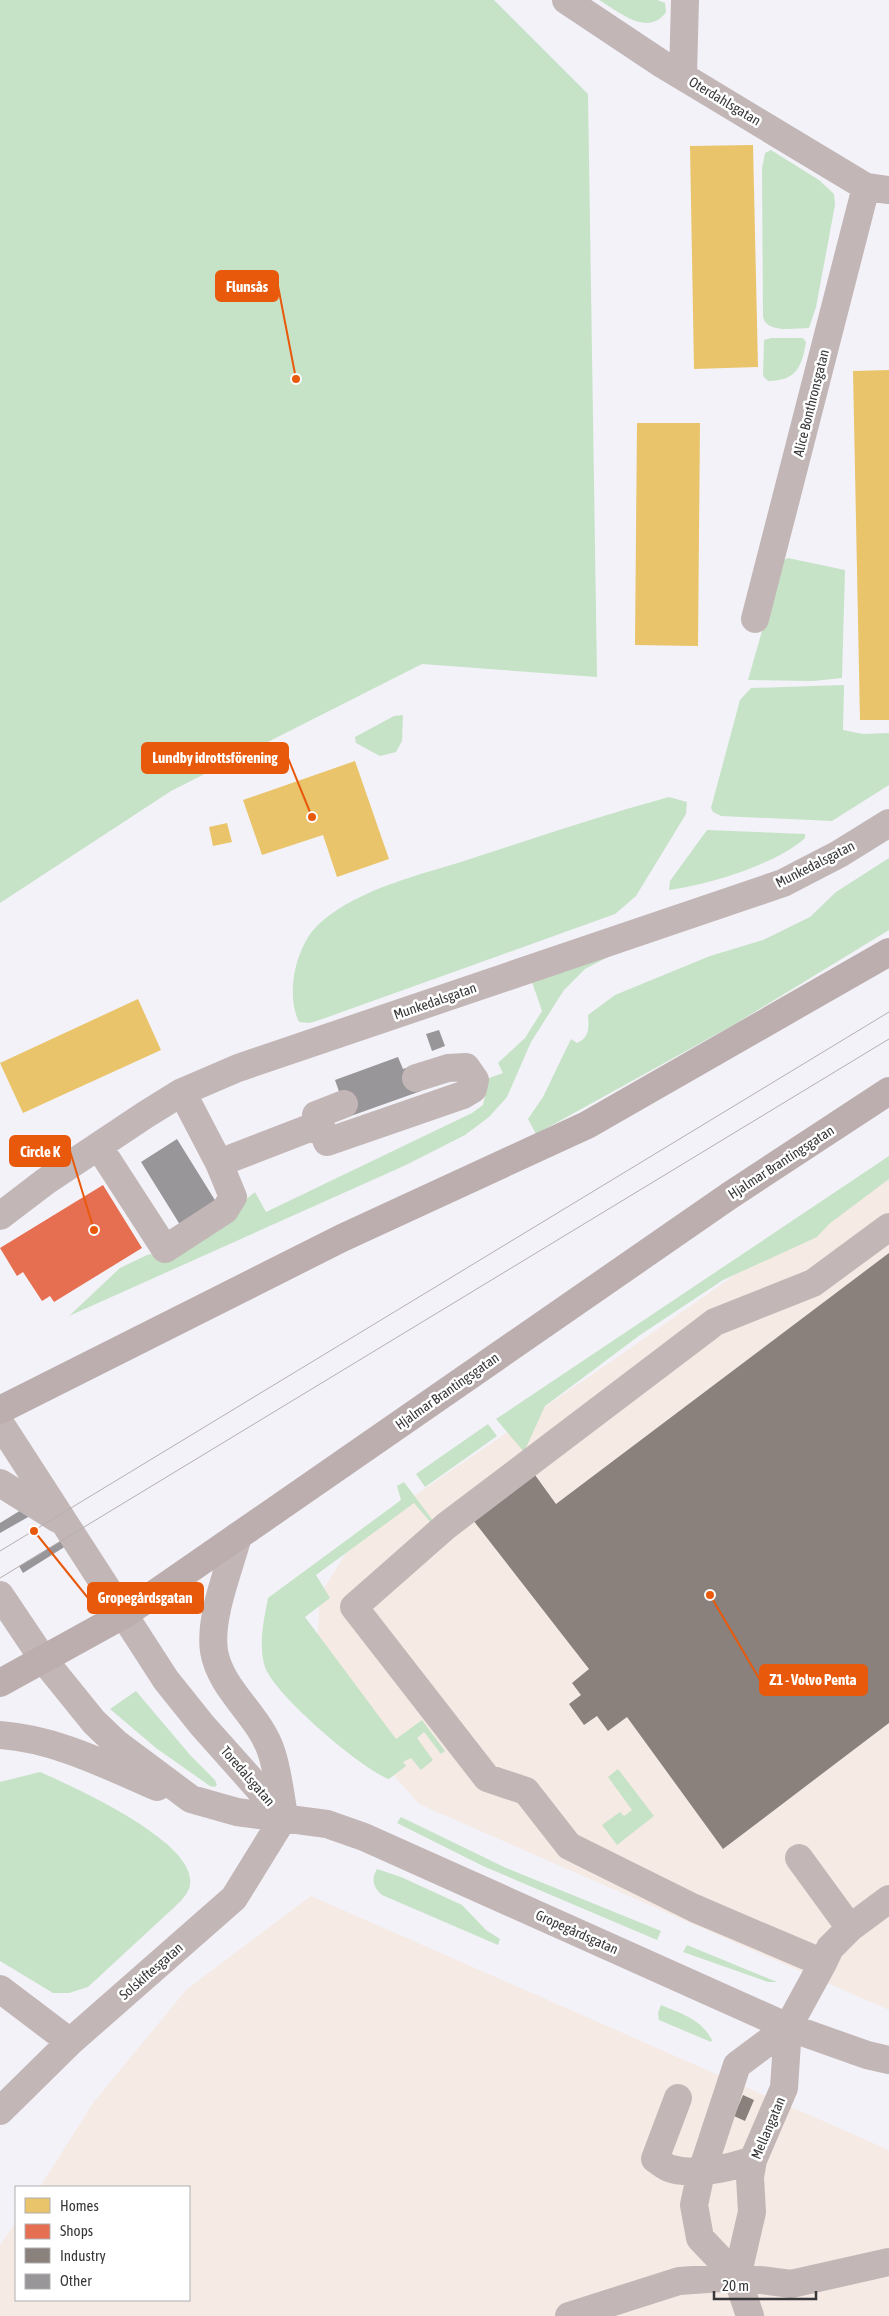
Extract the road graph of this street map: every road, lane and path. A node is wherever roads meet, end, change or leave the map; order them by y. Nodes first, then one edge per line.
1 (566, 0) edge
2 (685, 0) edge
3 (683, 75) junction
4 (878, 189) edge
5 (755, 619) dead end
6 (889, 823) edge
7 (889, 952) edge
8 (416, 1078) dead end
9 (889, 1091) edge
10 (182, 1092) junction
11 (344, 1104) dead end
12 (320, 1124) junction
13 (99, 1147) junction
14 (219, 1163) junction
15 (0, 1216) edge
16 (889, 1227) edge
17 (0, 1410) edge
18 (0, 1423) edge
19 (0, 1483) edge
20 (66, 1525) junction
21 (238, 1536) junction
22 (0, 1595) edge
23 (125, 1614) junction
24 (43, 1659) junction
25 (0, 1683) edge
26 (0, 1734) edge
27 (191, 1799) junction
28 (284, 1816) junction
29 (799, 1858) dead end
30 (889, 1900) edge
31 (850, 1928) junction
32 (822, 1964) junction
33 (0, 1989) edge
34 (788, 2027) junction
35 (70, 2042) junction
36 (878, 2057) edge
37 (889, 2070) edge
38 (678, 2098) dead end
39 (0, 2111) edge
40 (753, 2160) junction
41 (702, 2170) junction
42 (889, 2262) edge
43 (737, 2277) junction
44 (568, 2316) edge
45 (750, 2316) edge

1 - 3 street, Oterdahlsgatan
2 - 3 street
3 - 4 street, Oterdahlsgatan
4 - 5 street, Alice Bonthronsgatan
6 - 10 street, Munkedalsgatan
7 - 17 main road
8 - 12 street
9 - 21 main road, Hjalmar Brantingsgatan
10 - 13 street, Munkedalsgatan
10 - 14 street
11 - 12 street
12 - 14 street
13 - 14 street
13 - 15 street, Munkedalsgatan
16 - 32 street
18 - 20 street, Toredalsgatan
19 - 20 street, Toredalsgatan
20 - 23 street, Toredalsgatan
21 - 23 main road, Hjalmar Brantingsgatan
21 - 28 street
22 - 24 street, Toredalsgatan
23 - 24 main road, Hjalmar Brantingsgatan
23 - 28 street, Toredalsgatan
24 - 25 main road, Hjalmar Brantingsgatan
24 - 27 street, Toredalsgatan
26 - 27 street
27 - 28 street, Toredalsgatan
28 - 34 street, Gropegårdsgatan
28 - 35 street, Solskiftesgatan
29 - 31 street
30 - 31 street
31 - 32 street
32 - 34 street
33 - 35 street
34 - 36 street, Gropegårdsgatan
34 - 40 street, Mellangatan
34 - 41 street
35 - 39 street, Solskiftesgatan
36 - 37 street, Gropegårdsgatan
38 - 41 street
40 - 41 street
40 - 43 street, Mellangatan
41 - 43 street
42 - 43 street
43 - 44 street
43 - 45 street

